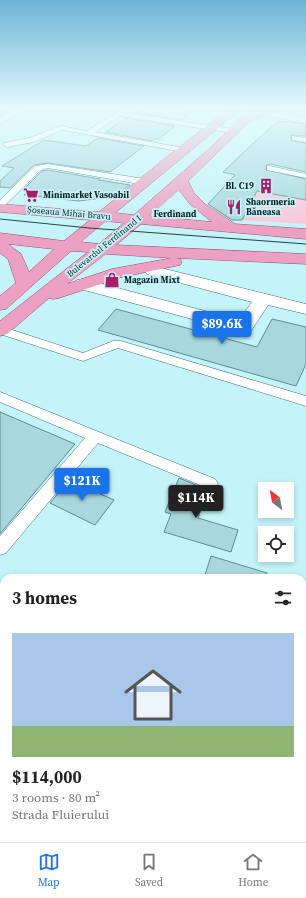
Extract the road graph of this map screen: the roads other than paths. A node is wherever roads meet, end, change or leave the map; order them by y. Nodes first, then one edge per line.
1 (174, 148) edge
2 (216, 148) edge
3 (184, 150) joint
4 (270, 168) dead end
5 (306, 176) edge
6 (181, 181) junction
7 (145, 182) junction
8 (0, 205) edge
9 (0, 208) edge
10 (104, 216) junction
11 (138, 219) junction
12 (237, 228) junction
13 (306, 234) edge
14 (0, 238) edge
15 (0, 245) edge
16 (66, 247) junction
17 (102, 250) junction
18 (219, 254) junction
19 (306, 259) edge
20 (153, 271) dead end
21 (25, 284) junction
22 (83, 284) junction
23 (263, 299) junction
24 (33, 302) junction
25 (0, 304) edge
26 (306, 309) edge
27 (0, 314) edge
28 (0, 330) edge
29 (0, 397) edge
30 (306, 401) edge
31 (95, 436) junction
32 (210, 483) dead end
33 (0, 548) edge

1 - 3 lane
2 - 6 main road, Bulevardul Ferdinand I
3 - 7 main road
4 - 5 lane
6 - 11 main road, Bulevardul Ferdinand I
6 - 12 main road
7 - 8 lane
7 - 10 main road
9 - 10 main road, Șoseaua Mihai Bravu
10 - 11 main road, Șoseaua Mihai Bravu
10 - 16 main road
11 - 12 main road, Șoseaua Mihai Bravu
11 - 17 main road, Bulevardul Ferdinand I
12 - 13 main road, Șoseaua Mihai Bravu
14 - 16 main road
15 - 21 main road
16 - 17 main road
16 - 21 main road
17 - 18 main road
17 - 24 main road, Bulevardul Ferdinand I
18 - 19 main road
18 - 22 main road
20 - 23 street
21 - 25 main road
22 - 23 street
22 - 24 main road
23 - 26 street
24 - 27 main road
24 - 28 main road, Bulevardul Ferdinand I
28 - 30 lane
29 - 31 lane
31 - 32 lane
31 - 33 lane

